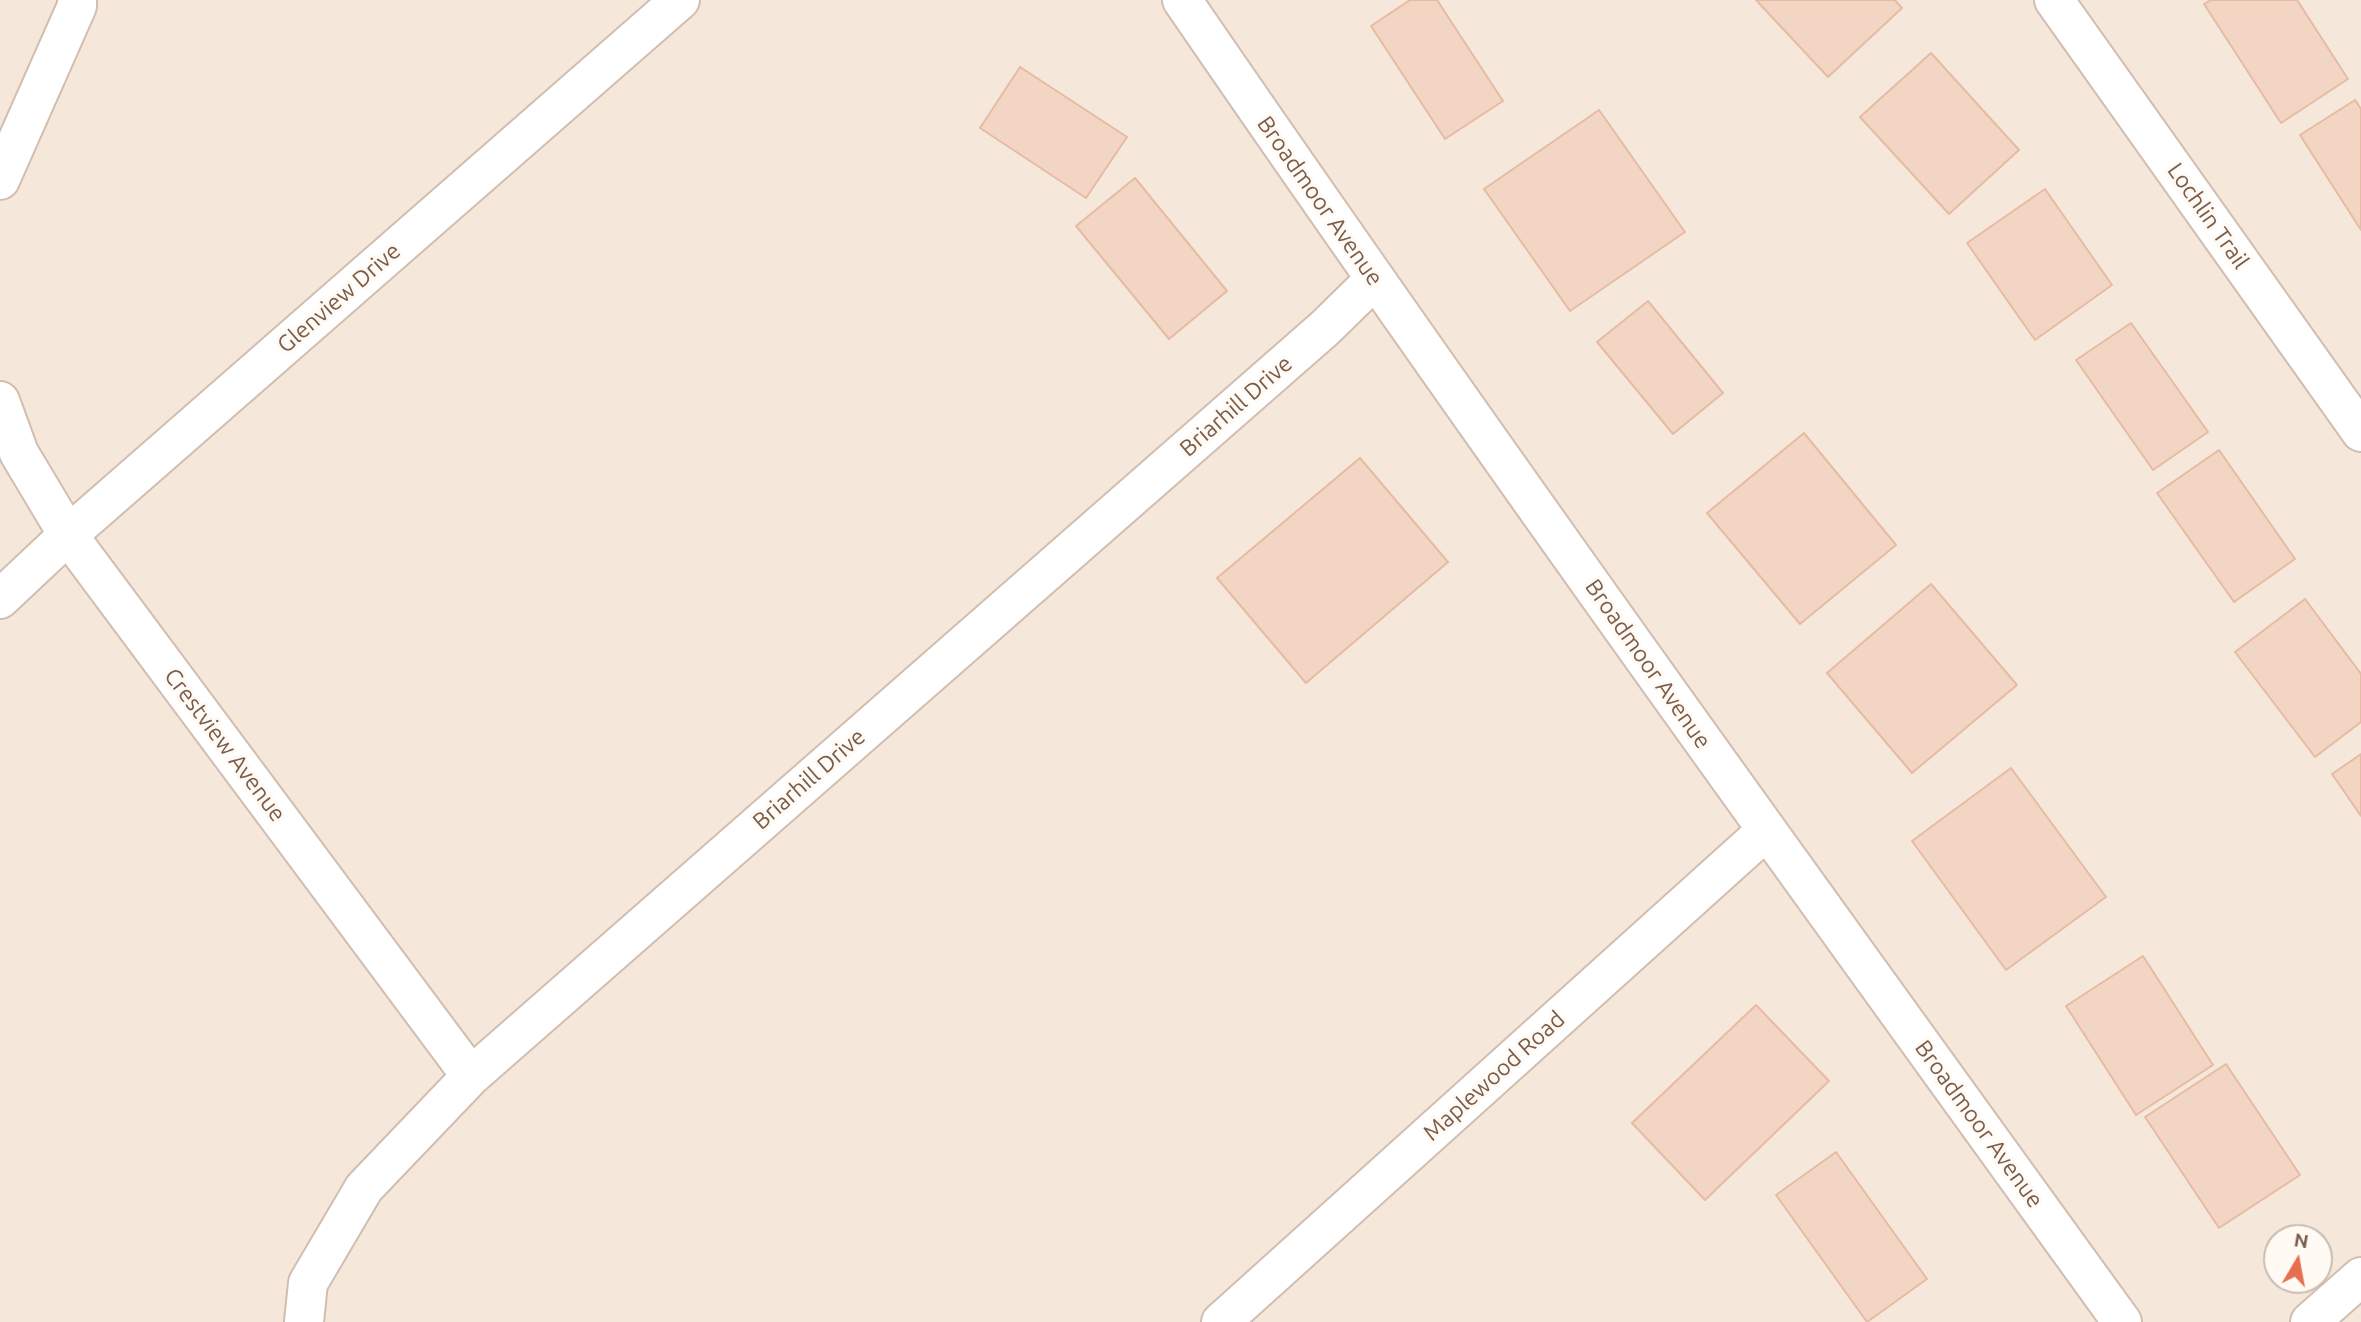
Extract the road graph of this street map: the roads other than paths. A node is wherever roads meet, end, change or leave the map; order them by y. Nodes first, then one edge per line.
1 (77, 0) edge
2 (680, 0) edge
3 (1182, 0) edge
4 (2054, 0) edge
5 (0, 180) edge
6 (1374, 280) junction
7 (0, 401) edge
8 (2361, 432) edge
9 (68, 535) junction
10 (0, 599) edge
11 (1767, 830) junction
12 (471, 1076) junction
13 (2361, 1277) edge
14 (304, 1322) edge
15 (1221, 1322) edge
16 (2122, 1322) edge
17 (2310, 1322) edge

1 - 5 street
2 - 9 street, Glenview Drive
3 - 6 street, Broadmoor Avenue
4 - 8 street, Lochlin Trail
6 - 11 street, Broadmoor Avenue
6 - 12 street, Briarhill Drive
7 - 9 street, Crestview Avenue
9 - 10 street, Glenview Drive
9 - 12 street, Crestview Avenue
11 - 15 street, Maplewood Road
11 - 16 street, Broadmoor Avenue
12 - 14 street, Briarhill Drive
13 - 17 street

